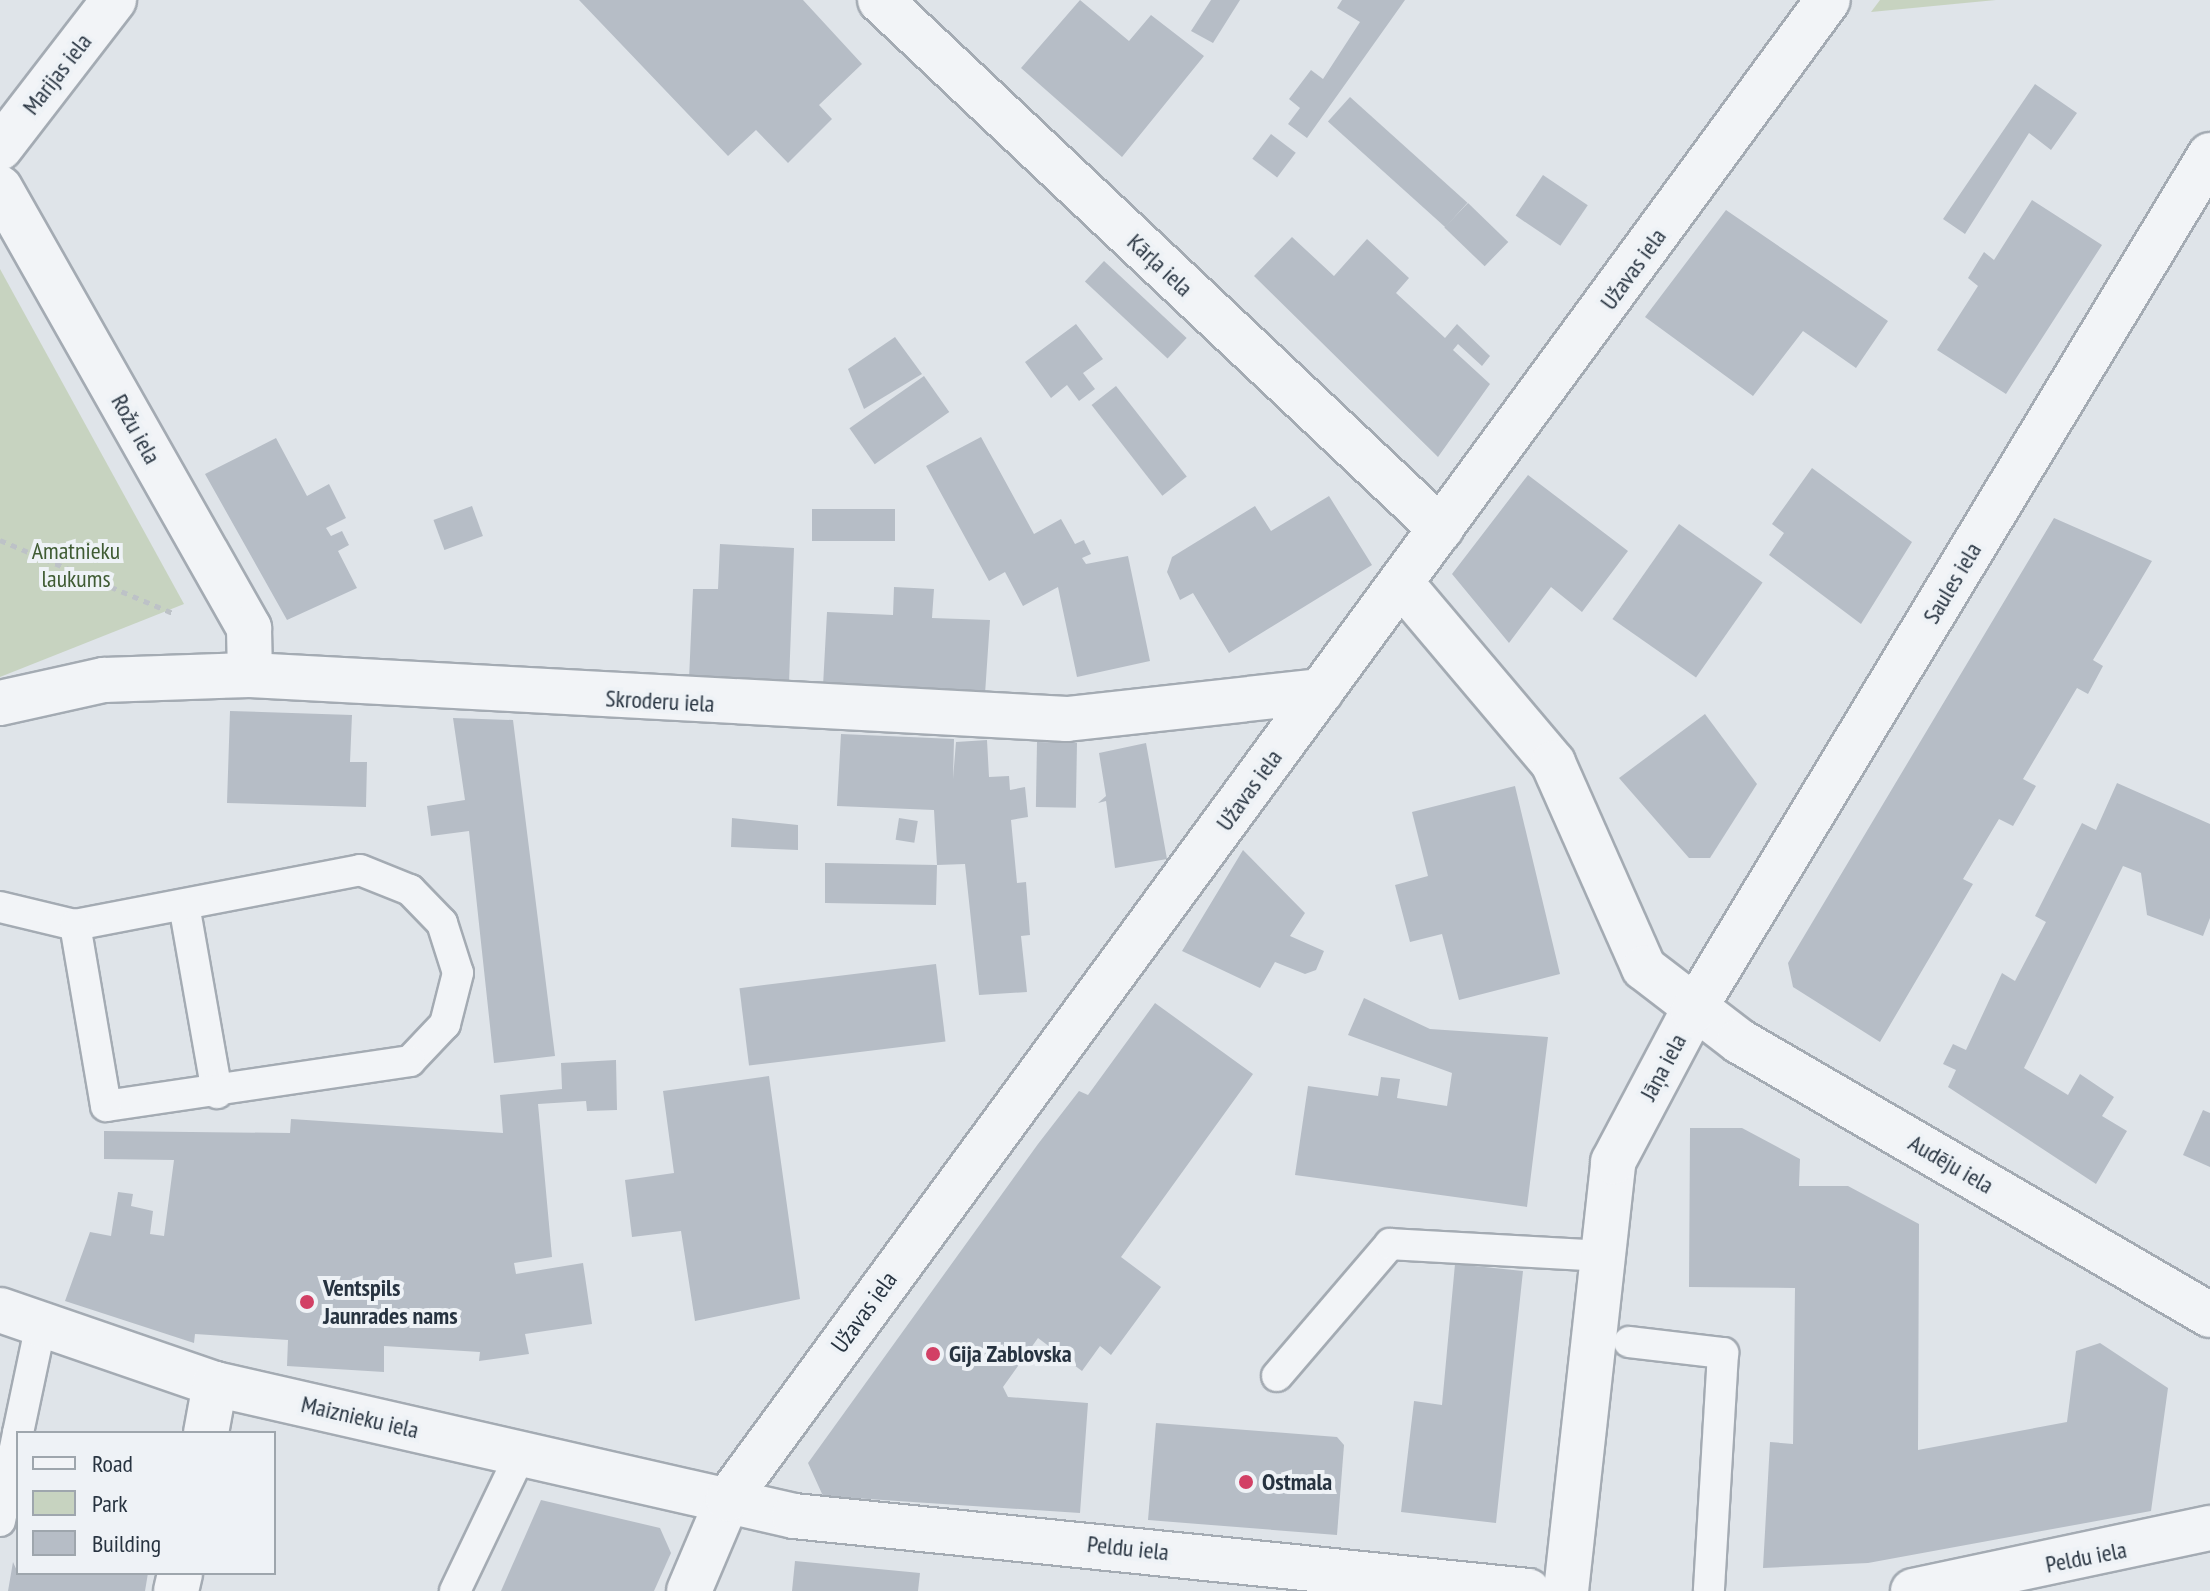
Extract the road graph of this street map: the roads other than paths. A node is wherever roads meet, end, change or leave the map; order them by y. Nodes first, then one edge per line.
1 (114, 0) edge
2 (880, 0) edge
3 (1828, 0) edge
4 (0, 148) edge
5 (2210, 155) edge
6 (0, 188) edge
7 (1441, 529) junction
8 (1401, 583) junction
9 (250, 675) junction
10 (1321, 691) junction
11 (0, 703) edge
12 (184, 905) junction
13 (0, 907) edge
14 (75, 925) junction
15 (1693, 1011) junction
16 (217, 1093) junction
17 (1603, 1256) junction
18 (0, 1310) edge
19 (2210, 1315) edge
20 (41, 1324) junction
21 (1629, 1342) dead end
22 (1277, 1376) dead end
23 (215, 1384) junction
24 (18, 1431) edge
25 (206, 1431) edge
26 (16, 1443) edge
27 (521, 1453) junction
28 (728, 1499) junction
29 (0, 1521) edge
30 (2210, 1528) edge
31 (455, 1591) edge
32 (689, 1591) edge
33 (1528, 1591) edge
34 (1566, 1591) edge
35 (1709, 1591) edge
36 (1913, 1591) edge

1 - 4 street, Marijas iela
2 - 7 street, Kārļa iela
3 - 7 street, Užavas iela
5 - 15 street, Saules iela
6 - 9 street, Rožu iela
7 - 8 street, Užavas iela
8 - 10 street, Užavas iela
8 - 15 street, Jāņa iela
9 - 10 street, Skroderu iela
9 - 11 street, Skroderu iela
10 - 28 street, Užavas iela
12 - 14 lane
12 - 16 lane
12 - 16 lane
13 - 14 lane
14 - 16 lane
15 - 17 street, Jāņa iela
15 - 19 street, Audēju iela
17 - 22 lane
17 - 34 street, Jāņa iela
18 - 20 street, Maiznieku iela
20 - 23 street, Maiznieku iela
20 - 24 lane
21 - 35 lane
23 - 25 street
23 - 27 street, Maiznieku iela
26 - 29 lane
27 - 28 street, Maiznieku iela
27 - 31 lane
28 - 32 street, Užavas iela
28 - 33 street, Peldu iela
30 - 36 street, Peldu iela

